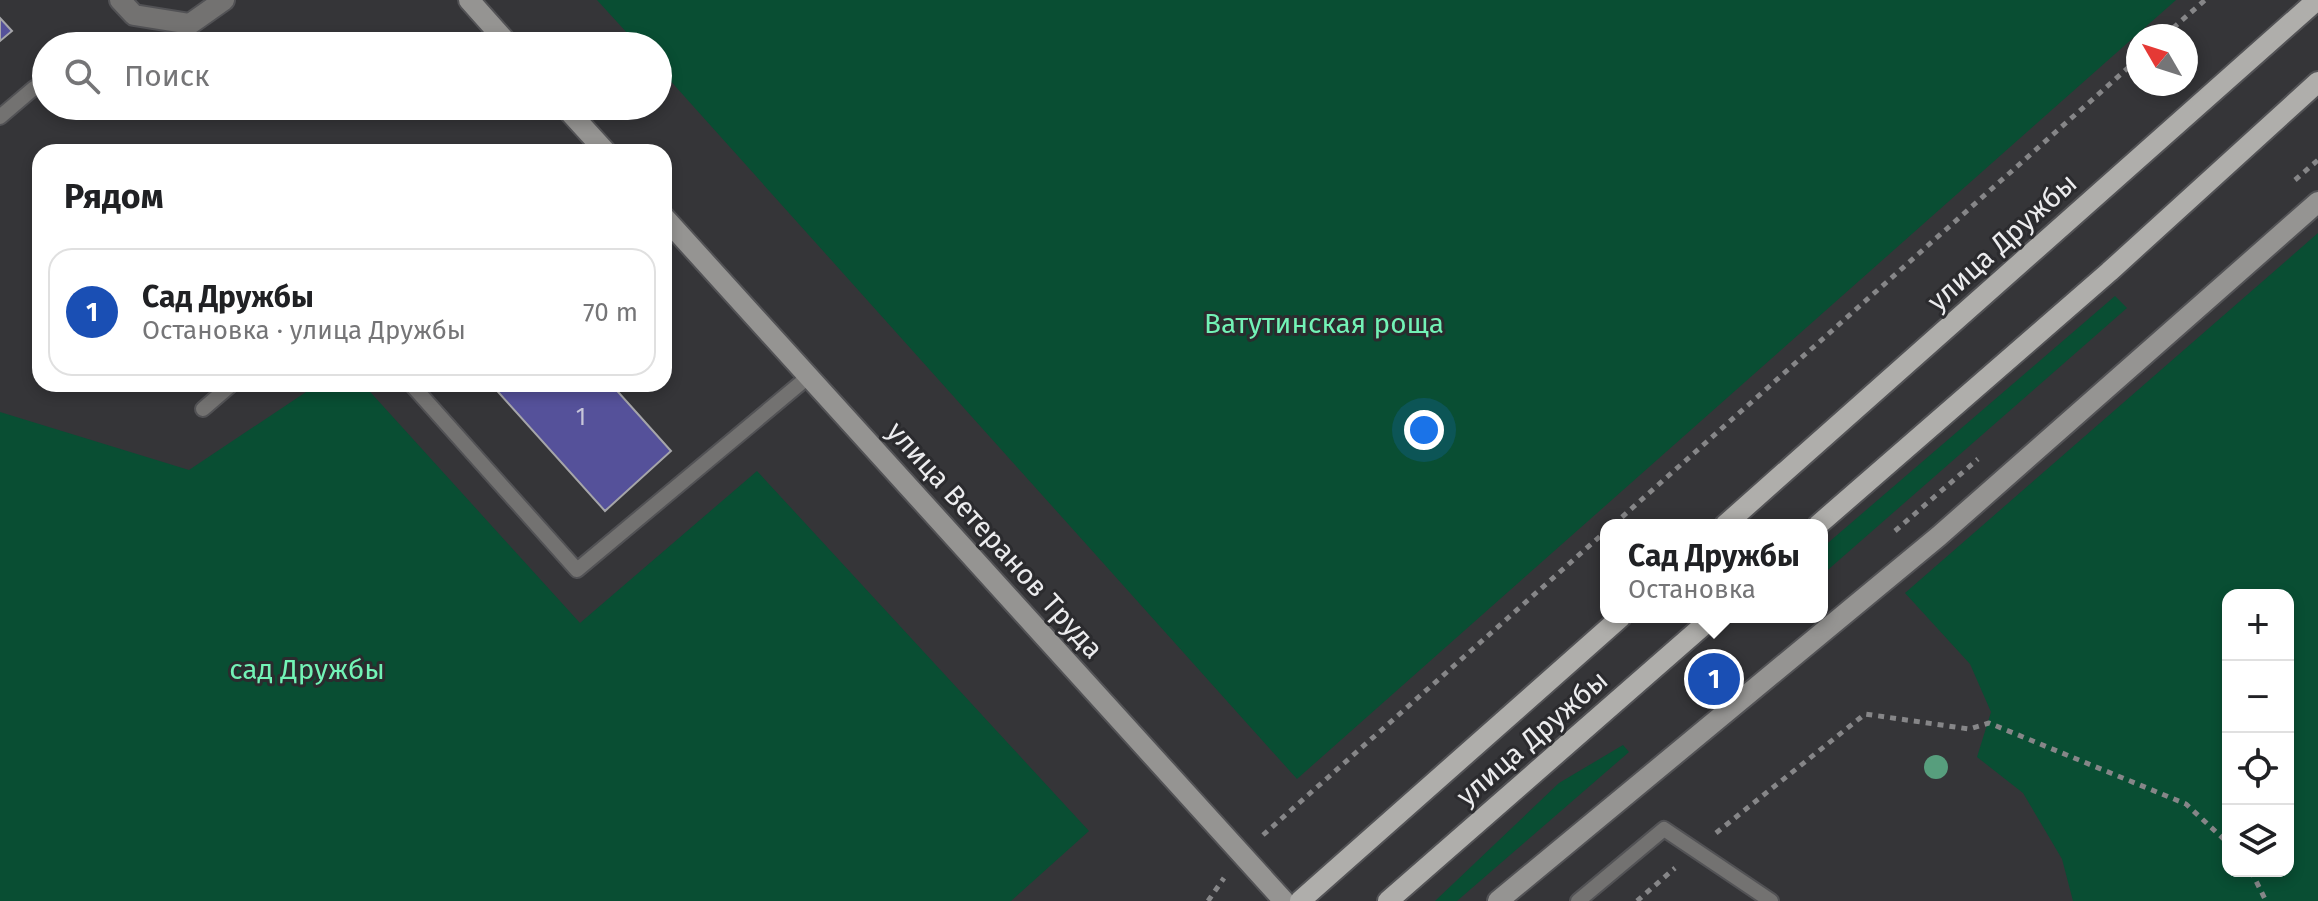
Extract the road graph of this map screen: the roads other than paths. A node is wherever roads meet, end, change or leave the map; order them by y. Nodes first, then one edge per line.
1 (120, 0) edge
2 (224, 0) edge
3 (469, 0) edge
4 (2317, 0) edge
5 (498, 32) edge
6 (2318, 82) edge
7 (32, 90) edge
8 (0, 117) edge
9 (577, 120) edge
10 (599, 144) edge
11 (2318, 202) edge
12 (672, 226) edge
13 (808, 377) junction
14 (223, 392) edge
15 (418, 392) edge
16 (203, 409) dead end
17 (1732, 519) edge
18 (1825, 519) edge
19 (1614, 623) edge
20 (1706, 623) edge
21 (1284, 901) edge
22 (1300, 901) edge
23 (1388, 901) edge
24 (1498, 901) edge
25 (1578, 901) edge
26 (1771, 901) edge

1 - 2 street
3 - 5 main road
4 - 17 main road, улица Дружбы
6 - 18 main road
7 - 8 lane
9 - 10 main road
11 - 24 main road
12 - 13 main road, улица Ветеранов Труда
13 - 15 lane
13 - 21 main road, улица Ветеранов Труда
14 - 16 lane
19 - 22 main road, улица Дружбы
20 - 23 main road, улица Дружбы
25 - 26 lane

